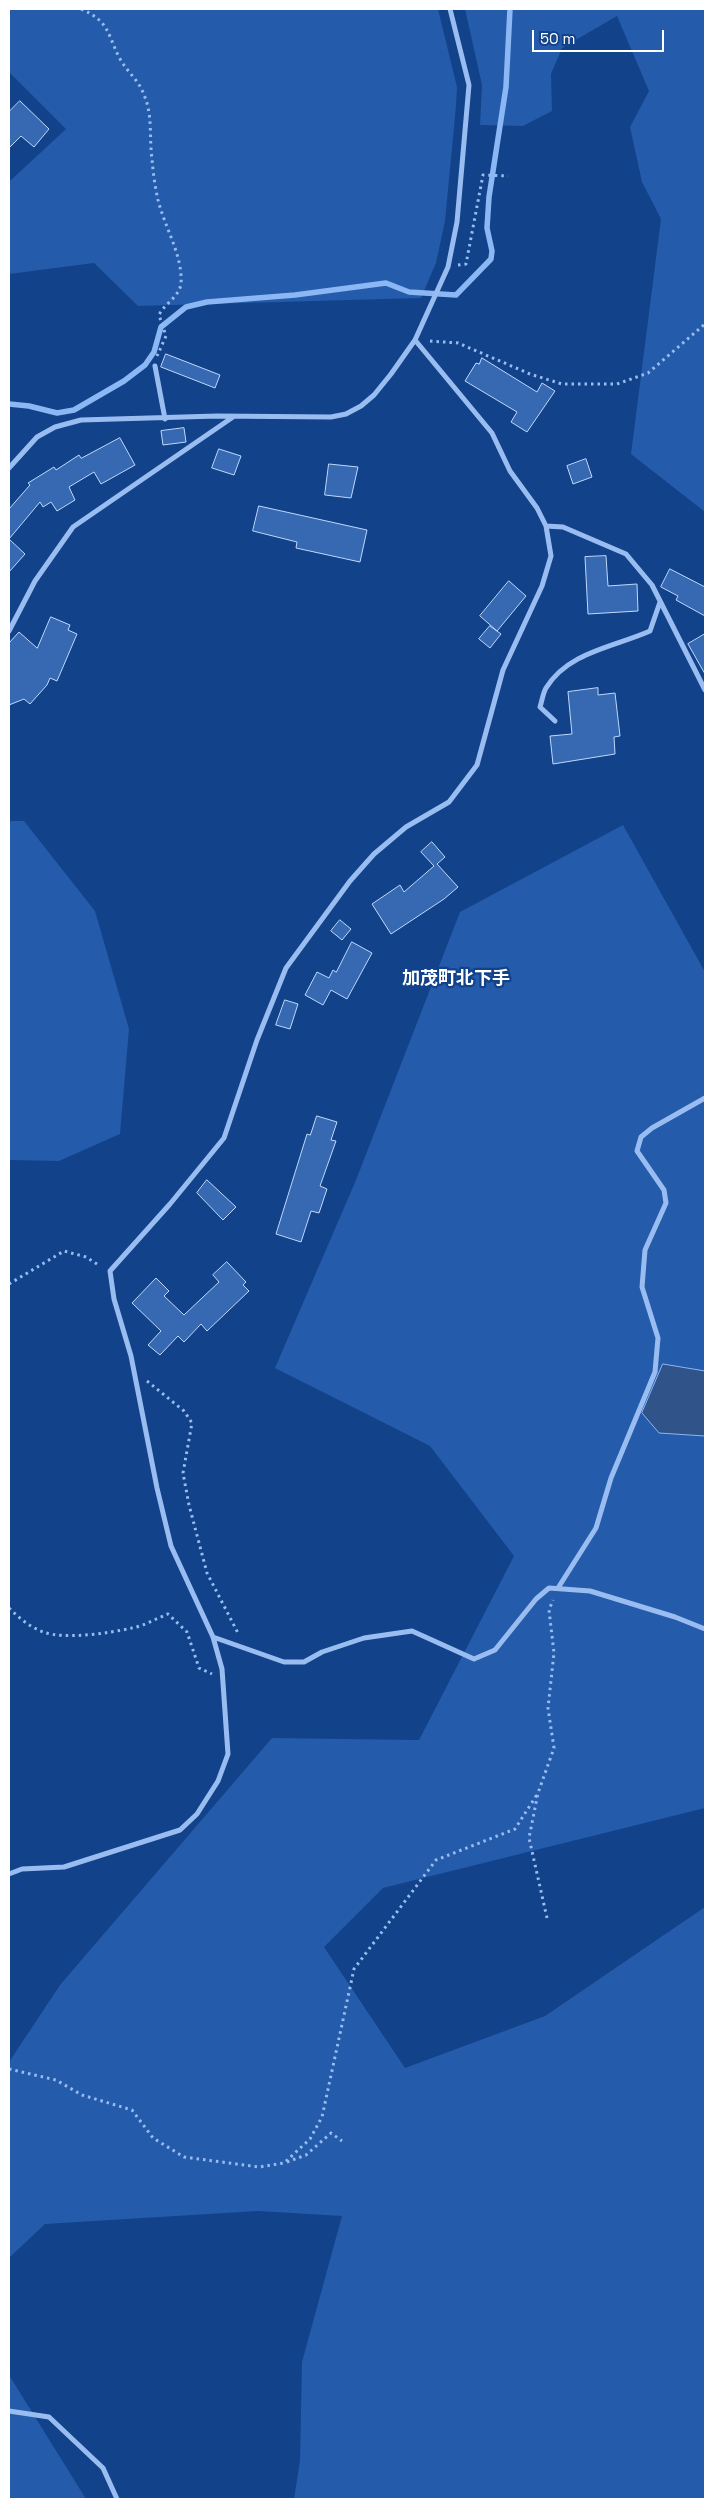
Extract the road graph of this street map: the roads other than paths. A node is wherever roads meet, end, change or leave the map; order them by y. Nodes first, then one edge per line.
1 (450, 9) edge
2 (415, 340) junction
3 (155, 366) road end
4 (234, 417) junction
5 (165, 419) junction
6 (9, 468) edge
7 (546, 526) junction
8 (660, 602) junction
9 (9, 631) edge
10 (705, 690) edge
11 (555, 721) dead end
12 (705, 1098) edge
13 (558, 1588) junction
14 (705, 1629) edge
15 (213, 1637) junction
16 (9, 1874) edge
17 (9, 2411) edge
18 (117, 2499) edge

1 - 2 street
2 - 4 street
2 - 7 street
3 - 5 street
4 - 5 street
4 - 9 street
5 - 6 street
7 - 8 street
7 - 15 street
8 - 10 street
8 - 11 street
12 - 13 street
13 - 14 street
13 - 15 street
15 - 16 street
17 - 18 street

